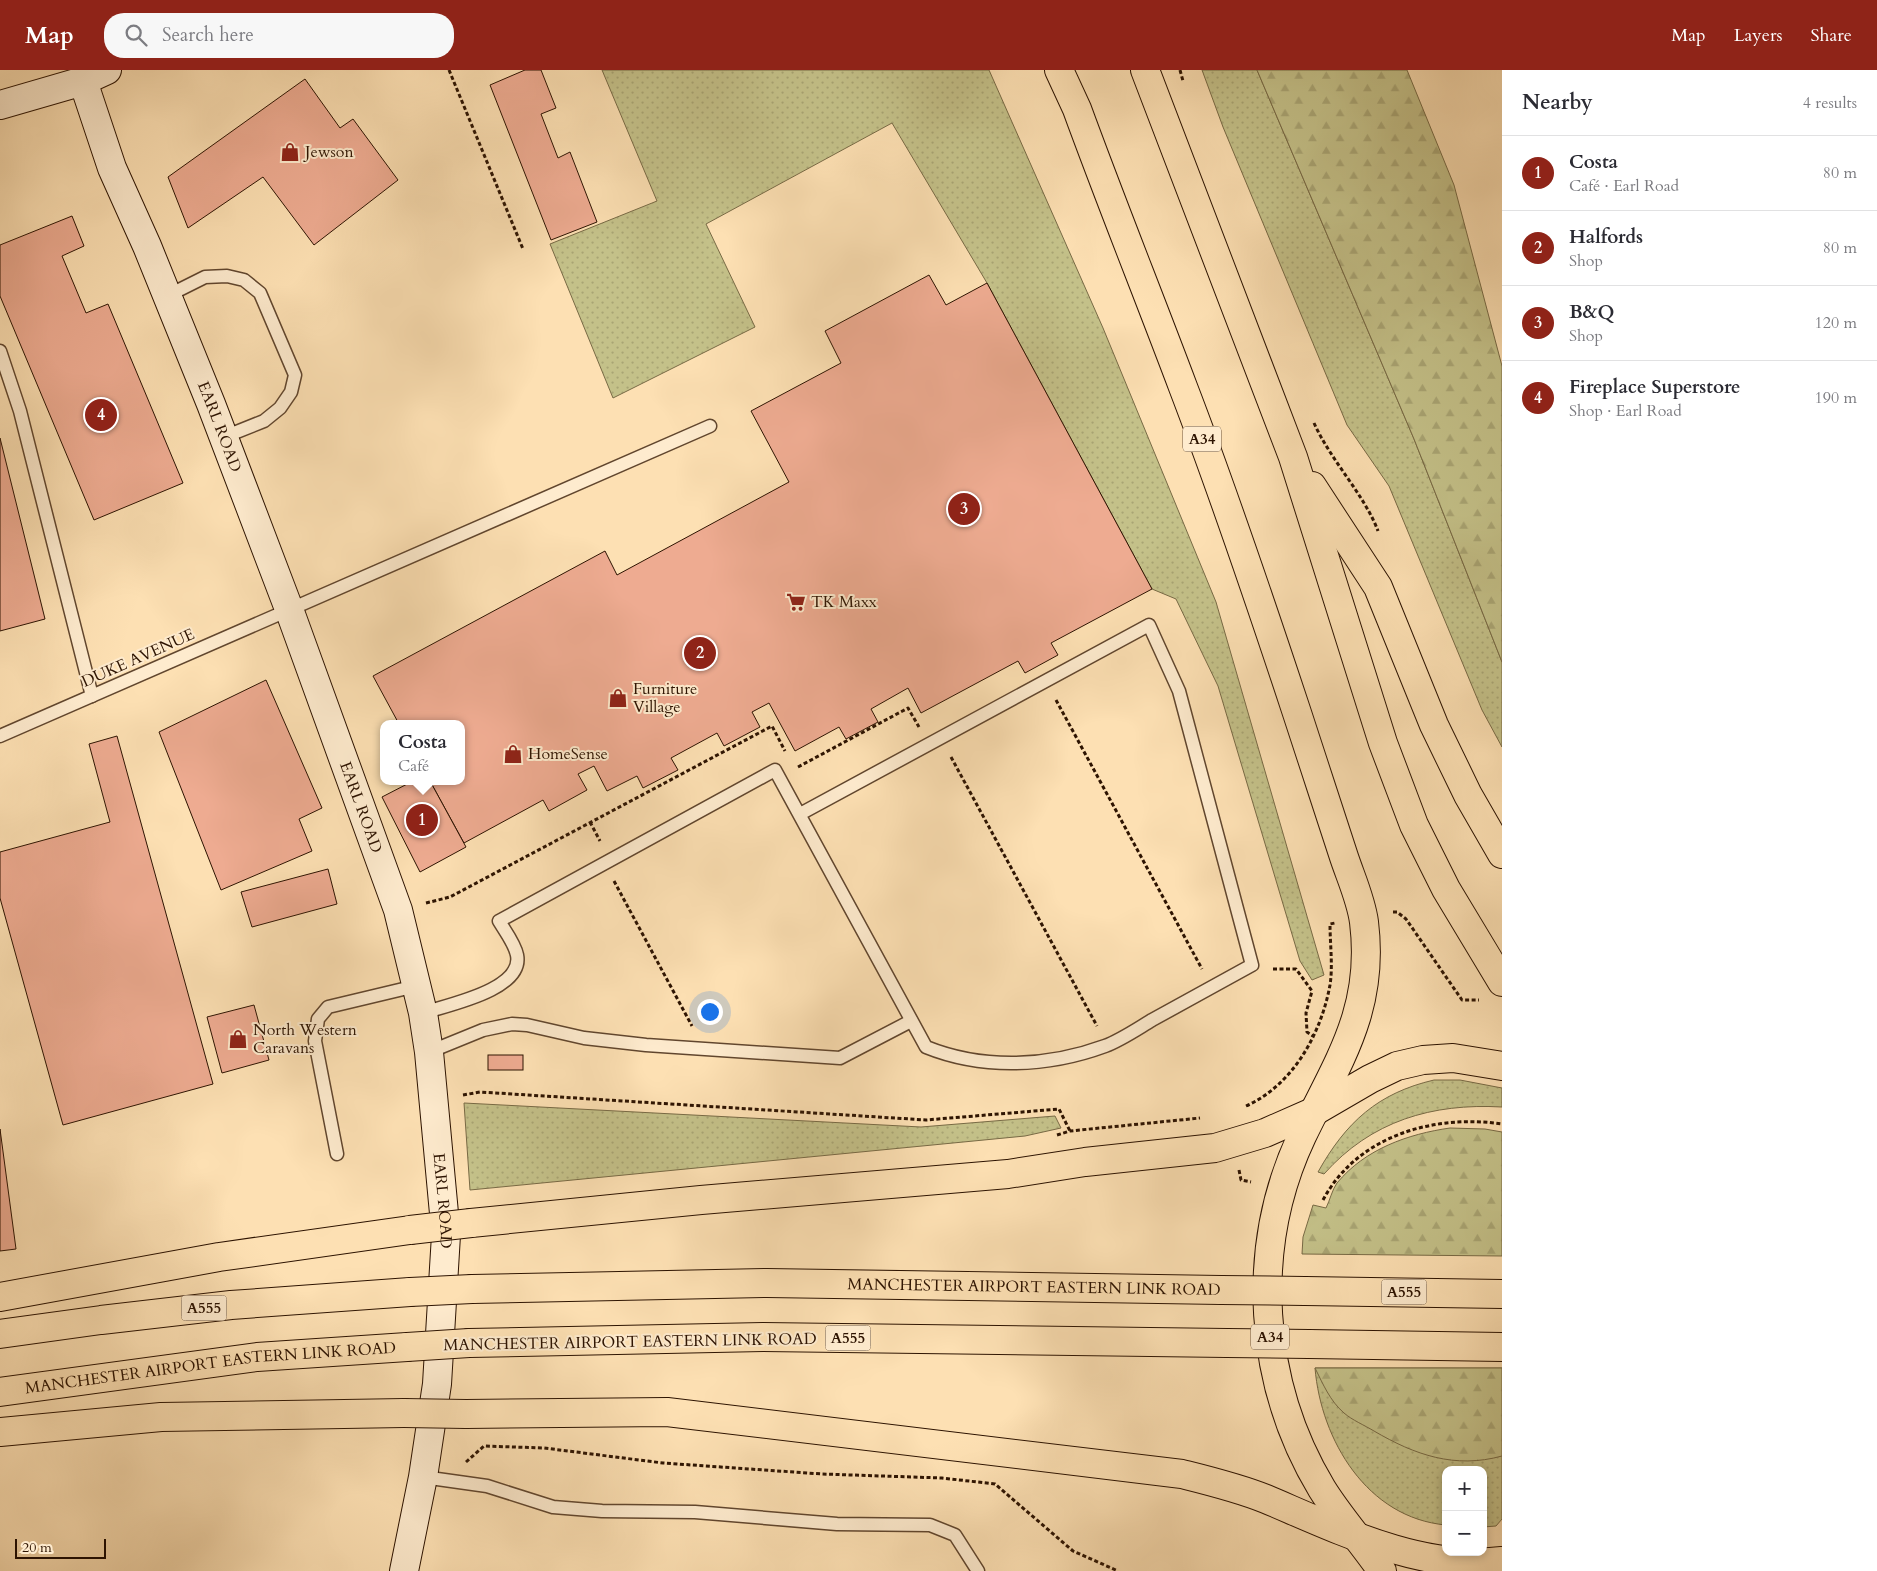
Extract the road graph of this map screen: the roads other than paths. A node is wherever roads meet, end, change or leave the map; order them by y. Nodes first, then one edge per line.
1 (1059, 70) edge
2 (1145, 70) edge
3 (95, 75) edge
4 (0, 105) edge
5 (167, 296) junction
6 (0, 351) edge
7 (710, 426) dead end
8 (224, 437) junction
9 (1293, 457) junction
10 (289, 609) junction
11 (92, 696) junction
12 (0, 736) edge
13 (800, 814) junction
14 (1502, 854) edge
15 (416, 986) junction
16 (1495, 991) edge
17 (423, 1013) junction
18 (911, 1021) junction
19 (429, 1052) junction
20 (1502, 1066) edge
21 (1315, 1111) junction
22 (337, 1154) dead end
23 (1502, 1294) edge
24 (0, 1298) edge
25 (0, 1334) edge
26 (1502, 1347) edge
27 (0, 1392) edge
28 (0, 1432) edge
29 (434, 1478) junction
30 (1361, 1541) junction
31 (1502, 1561) edge
32 (404, 1571) edge
33 (978, 1571) edge
34 (1382, 1571) edge

1 - 21 highway, A34
2 - 9 highway
3 - 4 street
3 - 5 street, EARL ROAD
5 - 8 street, EARL ROAD
5 - 8 lane
6 - 11 lane
7 - 10 lane, DUKE AVENUE
8 - 10 street, EARL ROAD
9 - 14 highway
9 - 16 highway
10 - 11 lane, DUKE AVENUE
10 - 15 street, EARL ROAD
11 - 12 lane, DUKE AVENUE
13 - 17 lane
13 - 18 lane
13 - 18 lane
15 - 17 street, EARL ROAD
15 - 22 lane
17 - 19 street, EARL ROAD
18 - 19 lane
19 - 29 street, EARL ROAD
20 - 21 highway
21 - 24 highway, bridge
21 - 30 highway, A34
23 - 25 highway, MANCHESTER AIRPORT EASTERN LINK ROAD / A555, bridge
26 - 27 highway, MANCHESTER AIRPORT EASTERN LINK ROAD / A555, bridge
28 - 30 highway, bridge
29 - 32 street, EARL ROAD
29 - 33 lane
30 - 31 highway
30 - 34 highway, A34

